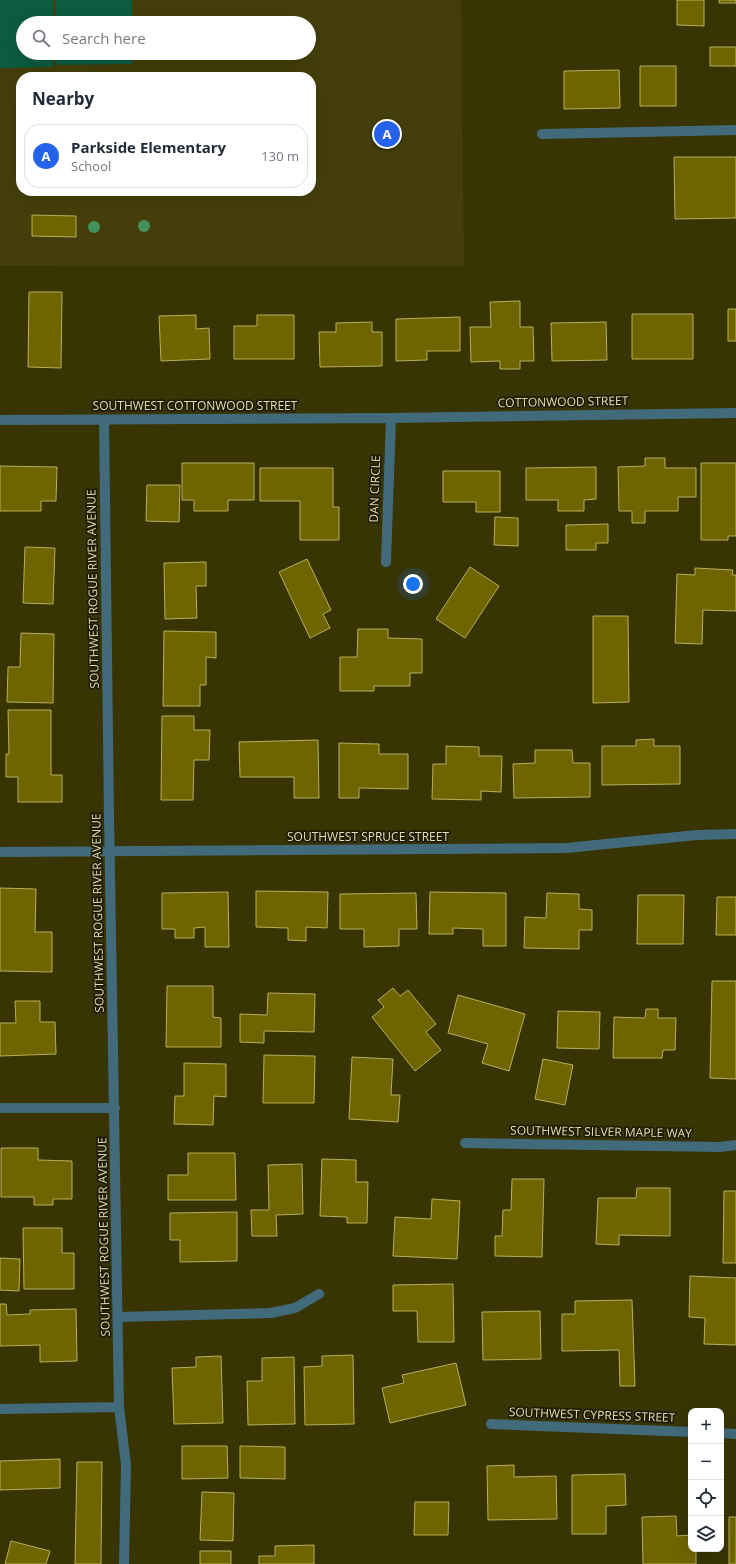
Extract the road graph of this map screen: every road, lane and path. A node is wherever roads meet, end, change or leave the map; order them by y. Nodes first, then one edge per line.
1 (736, 130) edge
2 (542, 134) dead end
3 (736, 413) edge
4 (391, 418) junction
5 (0, 420) edge
6 (104, 420) junction
7 (386, 562) dead end
8 (736, 834) edge
9 (0, 852) edge
10 (110, 852) junction
11 (0, 1108) edge
12 (115, 1108) junction
13 (465, 1143) dead end
14 (736, 1145) edge
15 (319, 1294) dead end
16 (118, 1317) junction
17 (119, 1407) junction
18 (0, 1409) edge
19 (491, 1424) dead end
20 (688, 1432) edge
21 (724, 1433) edge
22 (736, 1434) edge
23 (124, 1564) edge

1 - 2 street
3 - 4 street, COTTONWOOD STREET
4 - 6 street, SOUTHWEST COTTONWOOD STREET
4 - 7 street, DAN CIRCLE
5 - 6 street, SOUTHWEST COTTONWOOD STREET
6 - 10 street, SOUTHWEST ROGUE RIVER AVENUE
8 - 10 street, SOUTHWEST SPRUCE STREET
9 - 10 street, SOUTHWEST SPRUCE STREET
10 - 12 street, SOUTHWEST ROGUE RIVER AVENUE
11 - 12 street
12 - 16 street, SOUTHWEST ROGUE RIVER AVENUE
13 - 14 street, SOUTHWEST SILVER MAPLE WAY
15 - 16 street
16 - 17 street, SOUTHWEST ROGUE RIVER AVENUE
17 - 18 street
17 - 23 street, SOUTHWEST ROGUE RIVER AVENUE
19 - 20 street, SOUTHWEST CYPRESS STREET
21 - 22 street

